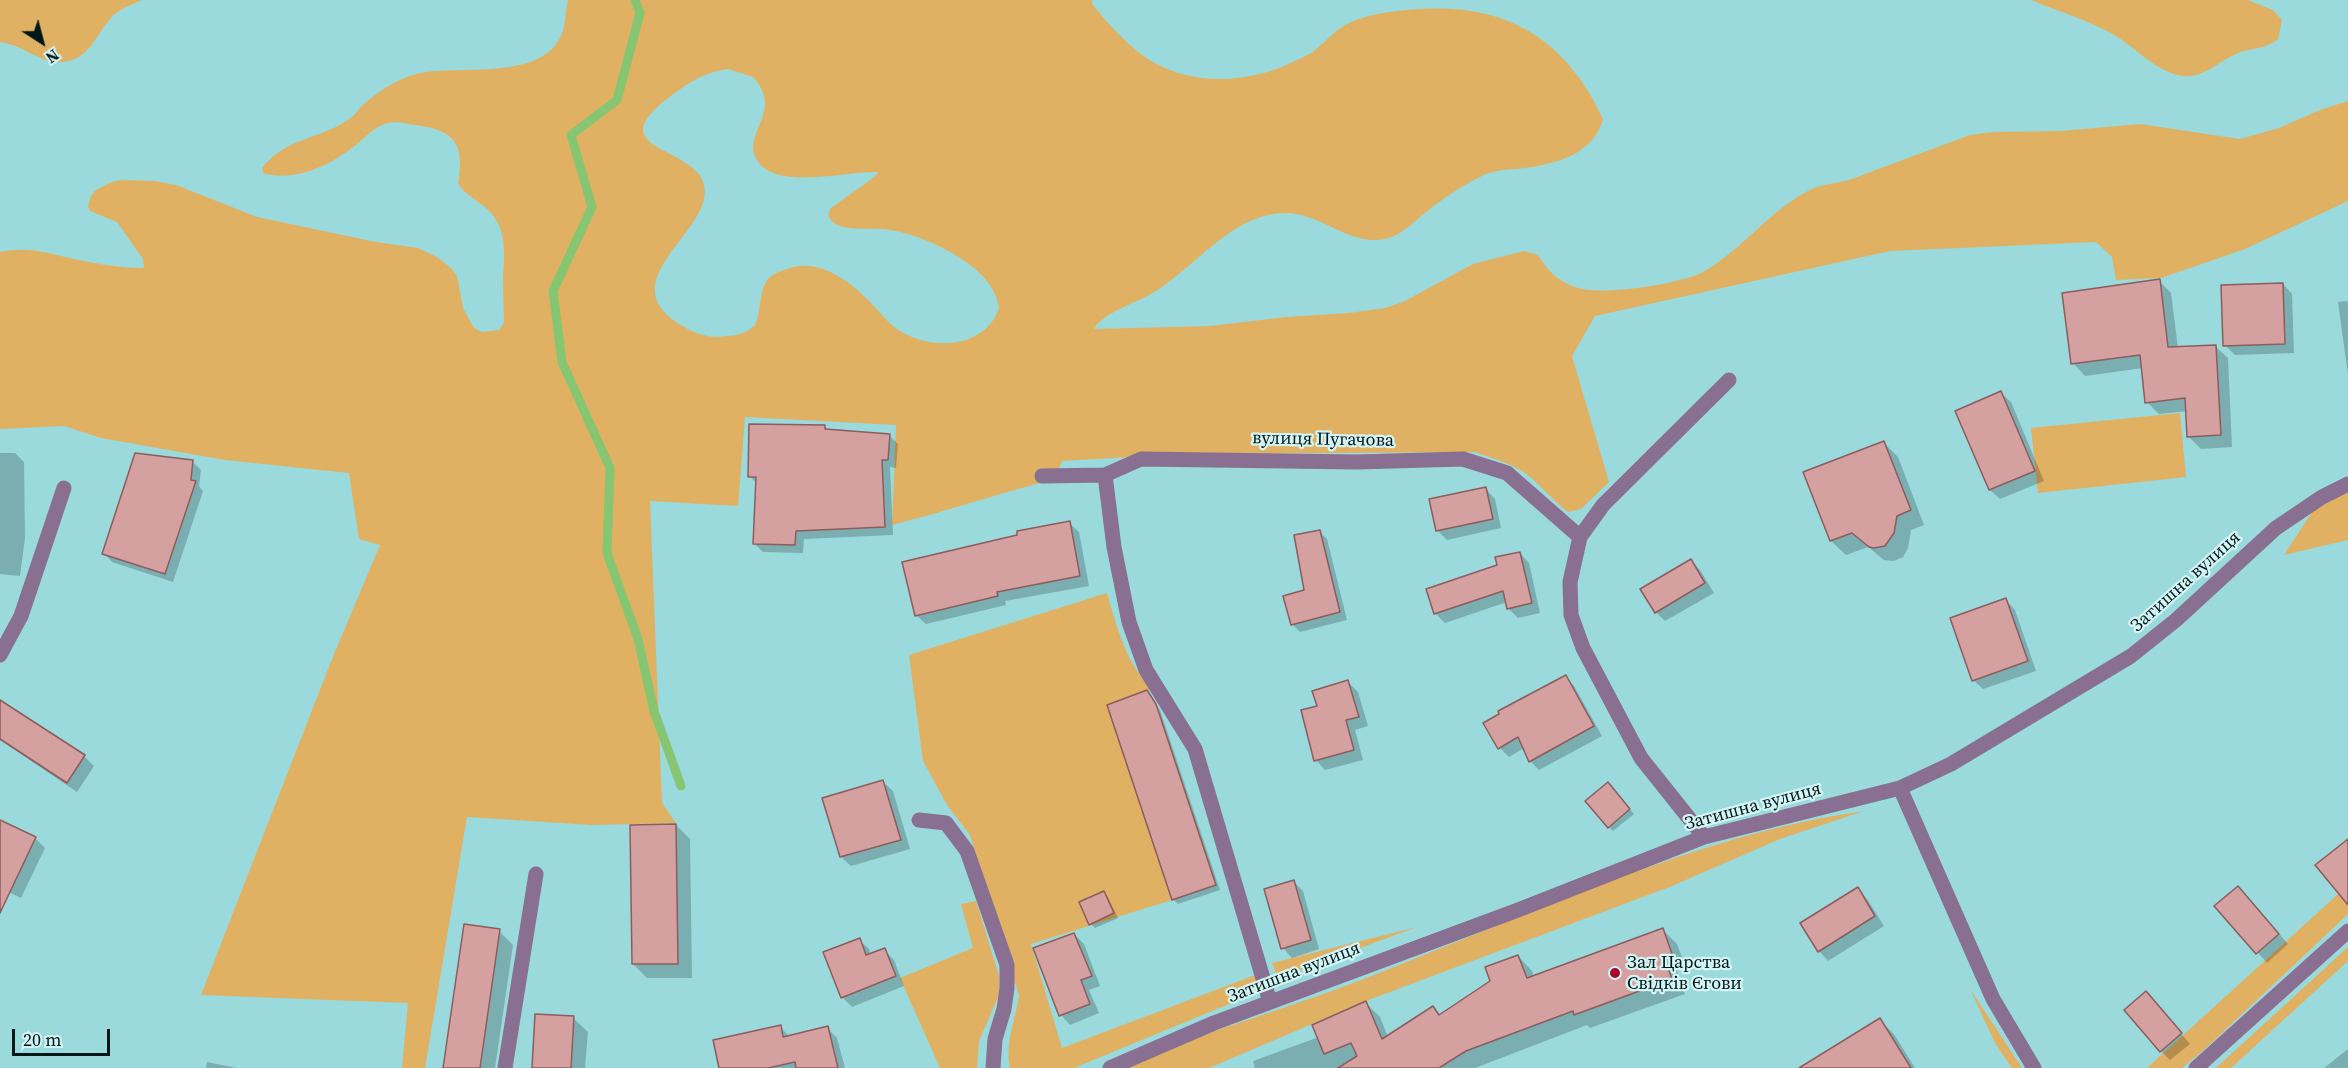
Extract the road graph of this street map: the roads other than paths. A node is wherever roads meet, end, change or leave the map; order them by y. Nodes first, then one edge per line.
1 (1729, 380) dead end
2 (1105, 475) junction
3 (1042, 476) dead end
4 (2348, 484) edge
5 (64, 488) dead end
6 (1580, 537) junction
7 (0, 655) edge
8 (1900, 788) junction
9 (919, 820) dead end
10 (1704, 837) junction
11 (536, 874) dead end
12 (2348, 931) edge
13 (1270, 1002) junction
14 (505, 1068) edge
15 (993, 1068) edge
16 (1110, 1068) edge
17 (2034, 1068) edge
18 (2196, 1068) edge

1 - 6 street
2 - 3 street, вулиця Пугачова
2 - 6 street, вулиця Пугачова
2 - 13 street
4 - 8 street, Затишна вулиця
5 - 7 street
6 - 10 street
8 - 10 street, Затишна вулиця
8 - 17 street
9 - 15 street
10 - 13 street, Затишна вулиця
11 - 14 street
12 - 18 street
13 - 16 street, Затишна вулиця

